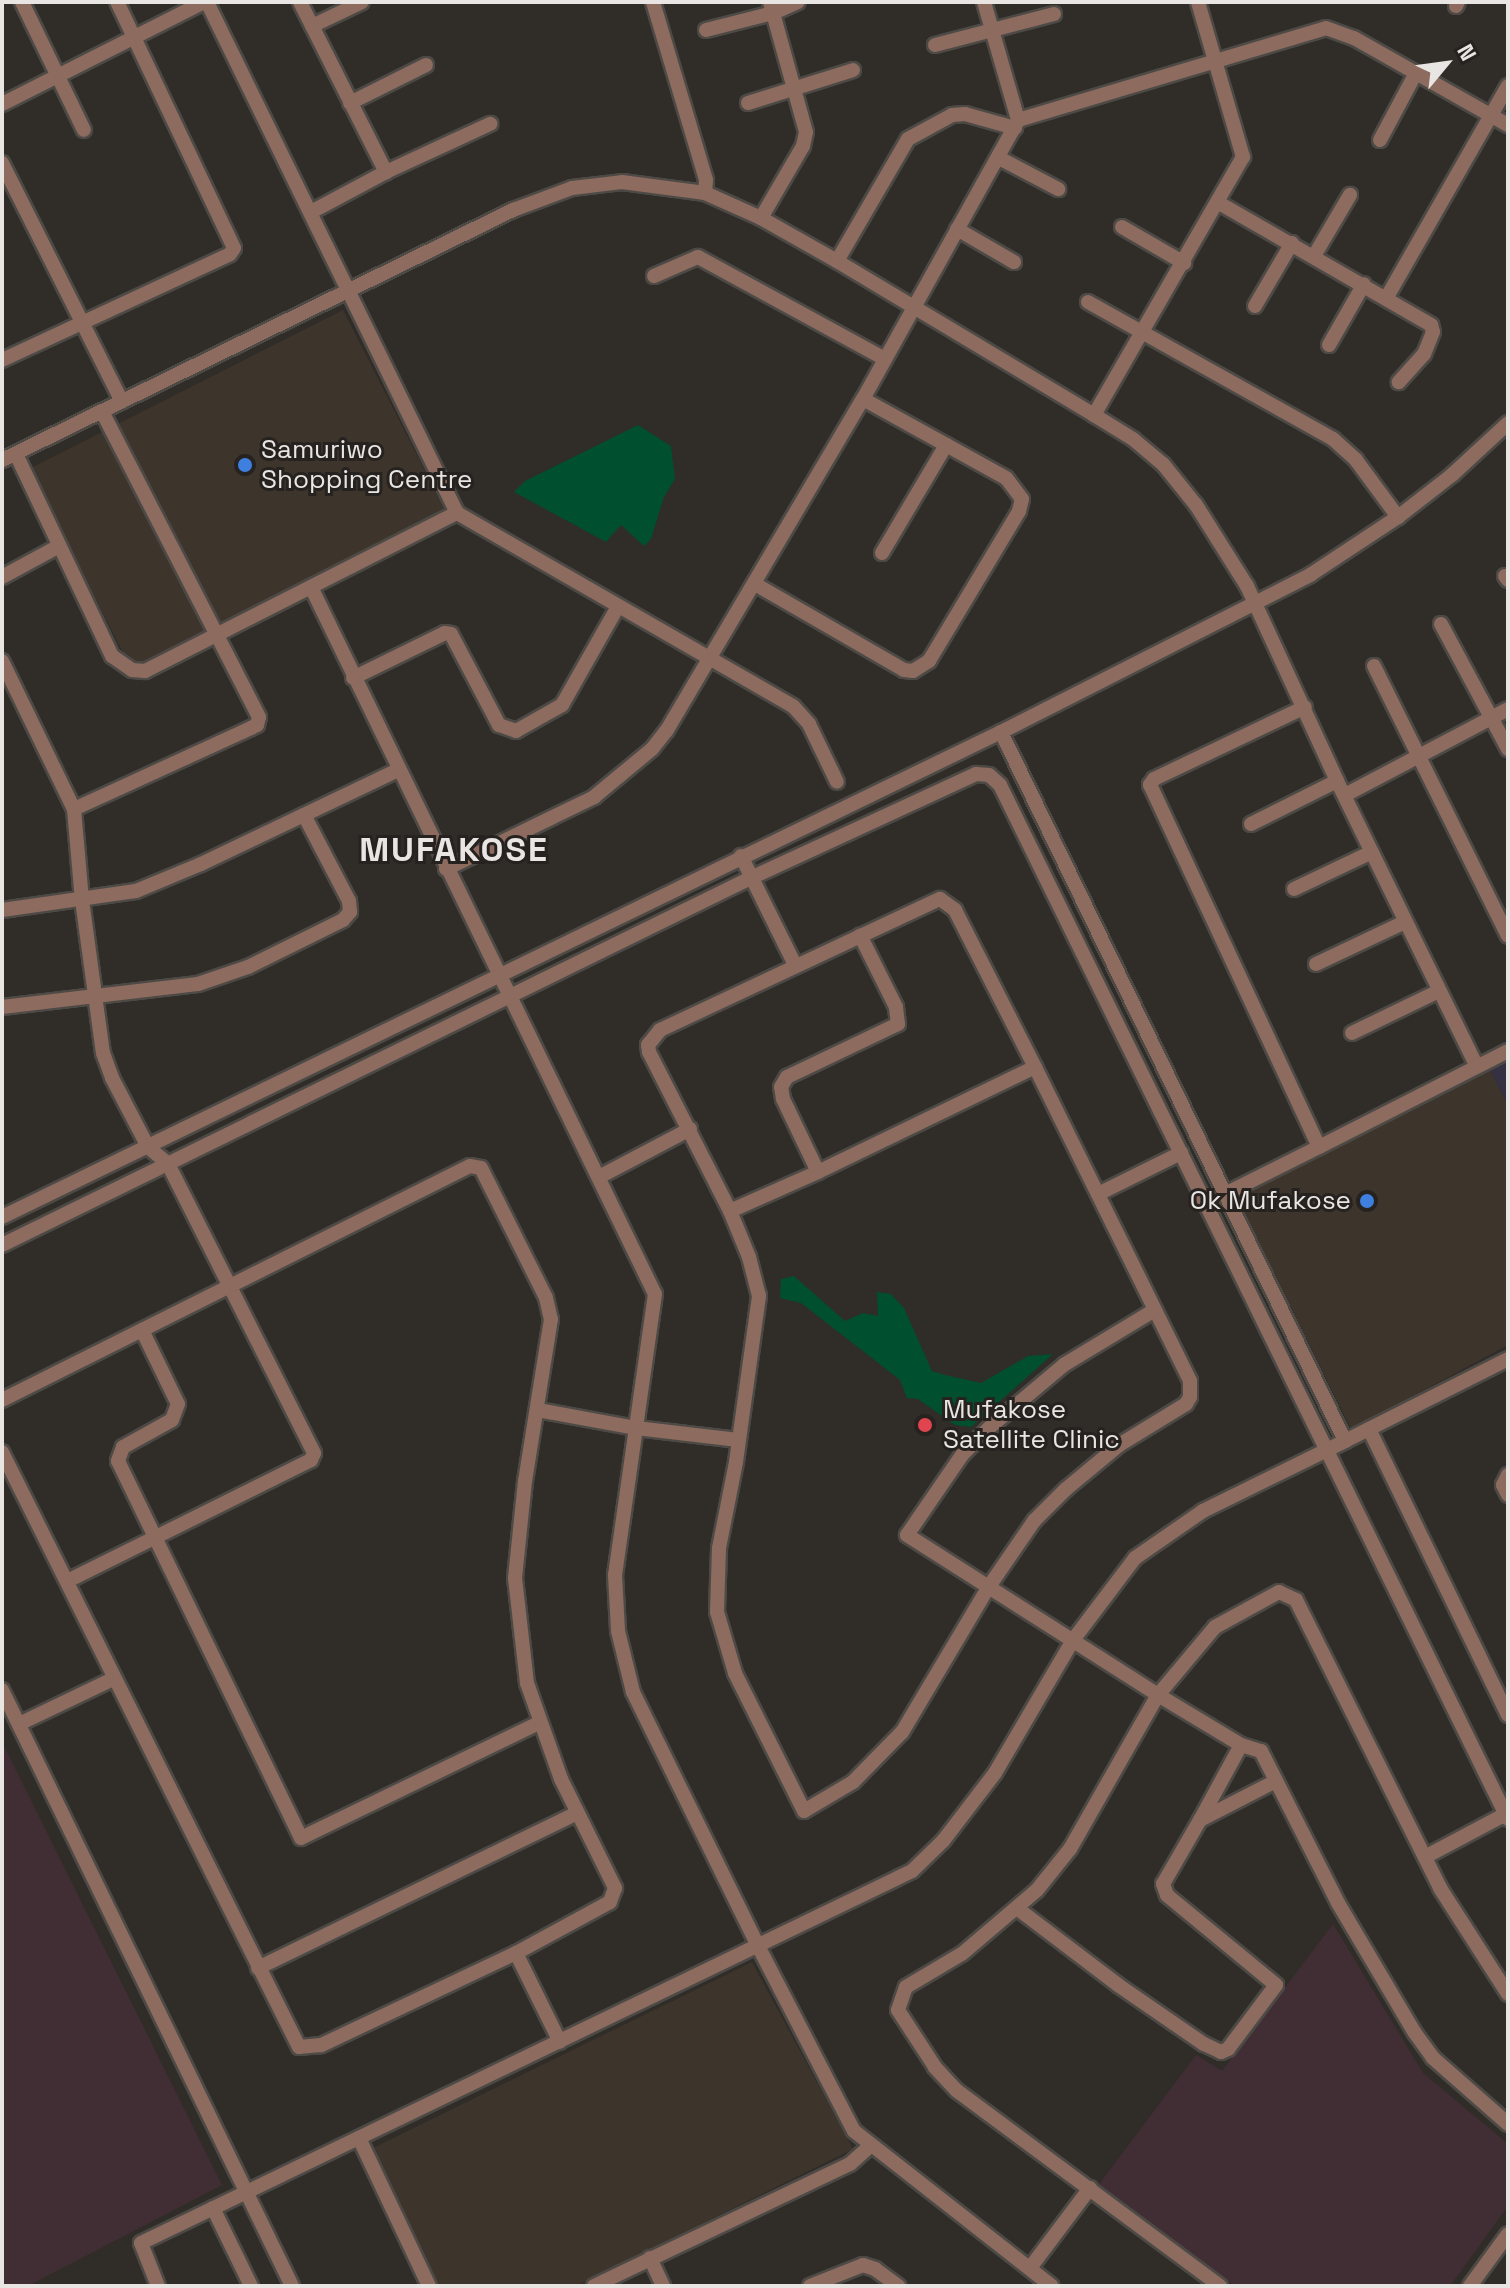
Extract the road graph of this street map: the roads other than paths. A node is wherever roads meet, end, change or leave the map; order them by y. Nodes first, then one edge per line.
1 (22, 2) edge
2 (117, 2) edge
3 (205, 2) edge
4 (300, 2) edge
5 (362, 2) edge
6 (653, 2) edge
7 (798, 2) edge
8 (984, 2) edge
9 (1198, 2) edge
10 (772, 8) edge
11 (1054, 14) dead end
12 (312, 26) junction
13 (706, 30) dead end
14 (992, 31) junction
15 (134, 37) junction
16 (935, 45) dead end
17 (1215, 60) junction
18 (426, 65) dead end
19 (853, 70) dead end
20 (1416, 73) junction
21 (58, 76) junction
22 (1508, 86) edge
23 (795, 90) junction
24 (350, 103) junction
25 (748, 103) dead end
26 (2, 104) edge
27 (1491, 116) junction
28 (490, 124) dead end
29 (1016, 124) junction
30 (1508, 125) edge
31 (84, 130) dead end
32 (1380, 140) dead end
33 (999, 158) junction
34 (2, 163) edge
35 (386, 172) junction
36 (1058, 189) dead end
37 (705, 193) junction
38 (1350, 195) dead end
39 (1219, 203) junction
40 (311, 212) junction
41 (761, 218) junction
42 (1122, 227) dead end
43 (957, 229) junction
44 (1292, 243) junction
45 (1314, 256) junction
46 (837, 261) junction
47 (1014, 262) dead end
48 (1184, 263) junction
49 (654, 276) dead end
50 (1364, 284) junction
51 (349, 288) junction
52 (1387, 297) junction
53 (1088, 302) dead end
54 (1255, 306) dead end
55 (914, 308) junction
56 (81, 324) junction
57 (1145, 331) junction
58 (1329, 345) dead end
59 (885, 359) junction
60 (2, 360) edge
61 (1399, 382) dead end
62 (863, 399) junction
63 (122, 402) junction
64 (102, 411) junction
65 (1094, 415) junction
66 (1508, 423) edge
67 (946, 445) junction
68 (9, 457) edge
69 (457, 513) junction
70 (1398, 517) junction
71 (59, 546) junction
72 (882, 553) dead end
73 (2, 577) edge
74 (755, 584) junction
75 (312, 589) junction
76 (1256, 603) junction
77 (617, 608) junction
78 (1441, 624) dead end
79 (218, 634) junction
80 (710, 659) junction
81 (2, 661) edge
82 (1374, 666) dead end
83 (353, 678) junction
84 (1305, 707) junction
85 (1508, 709) edge
86 (1492, 717) junction
87 (1001, 732) junction
88 (1508, 749) edge
89 (1420, 755) junction
90 (398, 770) junction
91 (1337, 781) junction
92 (837, 782) dead end
93 (1345, 795) junction
94 (74, 809) junction
95 (304, 815) junction
96 (1251, 824) dead end
97 (1372, 852) junction
98 (741, 856) junction
99 (446, 869) junction
100 (753, 877) junction
101 (1294, 889) dead end
102 (82, 900) junction
103 (2, 910) edge
104 (1405, 922) junction
105 (860, 935) junction
106 (1508, 936) edge
107 (1316, 964) dead end
108 (795, 965) junction
109 (500, 975) junction
110 (1439, 991) junction
111 (97, 995) junction
112 (509, 996) junction
113 (2, 1007) edge
114 (1352, 1033) dead end
115 (1508, 1051) edge
116 (1035, 1067) junction
117 (1477, 1067) junction
118 (690, 1129) junction
119 (148, 1147) junction
120 (1319, 1147) junction
121 (1181, 1153) junction
122 (168, 1164) junction
123 (818, 1172) junction
124 (599, 1177) junction
125 (1098, 1194) junction
126 (1225, 1194) junction
127 (730, 1211) junction
128 (2, 1217) edge
129 (2, 1245) edge
130 (229, 1285) junction
131 (1153, 1311) junction
132 (142, 1330) junction
133 (1508, 1359) edge
134 (2, 1400) edge
135 (538, 1410) junction
136 (636, 1428) junction
137 (1369, 1429) junction
138 (738, 1440) junction
139 (1345, 1441) junction
140 (1329, 1450) junction
141 (2, 1452) edge
142 (1508, 1475) edge
143 (1508, 1495) edge
144 (155, 1536) junction
145 (67, 1581) junction
146 (988, 1588) junction
147 (1073, 1640) junction
148 (113, 1679) junction
149 (2, 1690) edge
150 (1158, 1695) junction
151 (1508, 1715) edge
152 (539, 1723) junction
153 (19, 1724) junction
154 (1241, 1745) junction
155 (1276, 1781) junction
156 (577, 1813) junction
157 (1507, 1816) edge
158 (1200, 1820) junction
159 (1425, 1857) junction
160 (1018, 1909) junction
161 (758, 1946) junction
162 (516, 1953) junction
163 (258, 1968) junction
164 (1508, 1994) edge
165 (560, 2042) junction
166 (1508, 2124) edge
167 (359, 2138) junction
168 (870, 2146) junction
169 (1090, 2188) junction
170 (246, 2193) junction
171 (213, 2208) junction
172 (1508, 2234) edge
173 (650, 2258) junction
174 (1030, 2268) junction
175 (158, 2286) edge
176 (251, 2286) edge
177 (292, 2286) edge
178 (429, 2286) edge
179 (594, 2286) edge
180 (663, 2286) edge
181 (810, 2286) edge
182 (898, 2286) edge
183 (1052, 2286) edge
184 (1220, 2286) edge
185 (1470, 2286) edge

1 - 21 street
2 - 15 street
3 - 15 street
3 - 40 street
4 - 12 street
5 - 12 street
6 - 37 street
7 - 10 street
8 - 14 street
9 - 17 street
10 - 13 street
10 - 23 street
11 - 14 street
12 - 24 street
14 - 16 street
14 - 29 street
15 - 21 street
15 - 56 street
17 - 20 street
17 - 29 street
17 - 39 street
18 - 24 street
19 - 23 street
20 - 27 street
20 - 32 street
21 - 26 street
21 - 31 street
22 - 27 street
23 - 25 street
23 - 41 street
24 - 35 street
27 - 30 street
27 - 52 street
28 - 35 street
29 - 33 street
29 - 46 street
33 - 36 street
33 - 43 street
34 - 56 street
35 - 40 street
37 - 41 street
37 - 51 street
38 - 45 street
39 - 44 street
39 - 48 street
40 - 51 street
41 - 46 street
42 - 48 street
43 - 47 street
43 - 55 street
44 - 45 street
44 - 54 street
45 - 50 street
46 - 55 street
48 - 57 street
49 - 59 street
50 - 52 street
50 - 58 street
51 - 63 street
51 - 69 street
52 - 61 street
53 - 57 street
55 - 59 street
55 - 65 street
56 - 60 street
56 - 63 street
57 - 65 street
57 - 70 street
59 - 62 street
62 - 67 street
62 - 74 street
63 - 64 street
64 - 68 street
64 - 79 street
65 - 76 street
66 - 70 street
67 - 72 street
67 - 74 street
68 - 71 street
69 - 75 street
69 - 77 street
70 - 76 street
71 - 73 street
71 - 79 street
74 - 80 street
75 - 79 street
75 - 83 street
76 - 84 street
76 - 87 street
77 - 80 street
77 - 83 street
78 - 86 street
79 - 94 street
80 - 92 street
80 - 99 street
81 - 94 street
82 - 89 street
83 - 90 street
84 - 91 street
84 - 120 street
85 - 86 street
86 - 88 street
86 - 89 street
87 - 98 street
87 - 126 street
89 - 93 street
89 - 106 street
90 - 95 street
90 - 99 street
91 - 93 street
91 - 96 street
93 - 97 street
94 - 102 street
95 - 102 street
95 - 111 street
97 - 101 street
97 - 104 street
98 - 100 street
98 - 109 street
99 - 109 street
100 - 108 street
100 - 112 street
100 - 121 street
102 - 103 street
102 - 111 street
104 - 107 street
104 - 110 street
105 - 108 street
105 - 116 street
105 - 123 street
108 - 118 street
109 - 112 street
109 - 119 street
110 - 114 street
110 - 117 street
111 - 113 street
111 - 119 street
112 - 122 street
112 - 124 street
115 - 117 street
116 - 123 street
116 - 125 street
117 - 120 street
118 - 124 street
118 - 127 street
119 - 122 street
119 - 128 street
120 - 126 street
121 - 125 street
121 - 140 street
122 - 129 street
122 - 130 street
123 - 127 street
124 - 136 street
125 - 131 street
126 - 139 street
127 - 138 street
130 - 132 street
130 - 135 street
130 - 144 street
131 - 146 street
131 - 146 street
132 - 134 street
132 - 144 street
133 - 137 street
135 - 136 street
135 - 152 street
136 - 138 street
136 - 161 street
137 - 139 street
137 - 151 street
138 - 146 street
139 - 140 street
140 - 147 street
140 - 157 street
141 - 145 street
142 - 143 street
144 - 145 street
144 - 152 street
145 - 148 street
146 - 147 street
147 - 150 street
147 - 161 street
148 - 153 street
148 - 163 street
149 - 153 street
150 - 154 street
150 - 159 street
150 - 160 street
152 - 156 street
153 - 170 street
154 - 155 street
154 - 158 street
155 - 158 street
155 - 166 street
156 - 162 street
156 - 163 street
157 - 159 street
158 - 160 street
159 - 164 street
160 - 169 street
161 - 165 street
161 - 168 street
162 - 163 street
162 - 165 street
165 - 167 street
167 - 170 street
167 - 178 street
168 - 173 street
168 - 174 street
169 - 174 street
169 - 184 street
170 - 171 street
170 - 177 street
171 - 175 street
171 - 176 street
172 - 185 street
173 - 179 street
173 - 180 street
174 - 183 street
181 - 182 street

